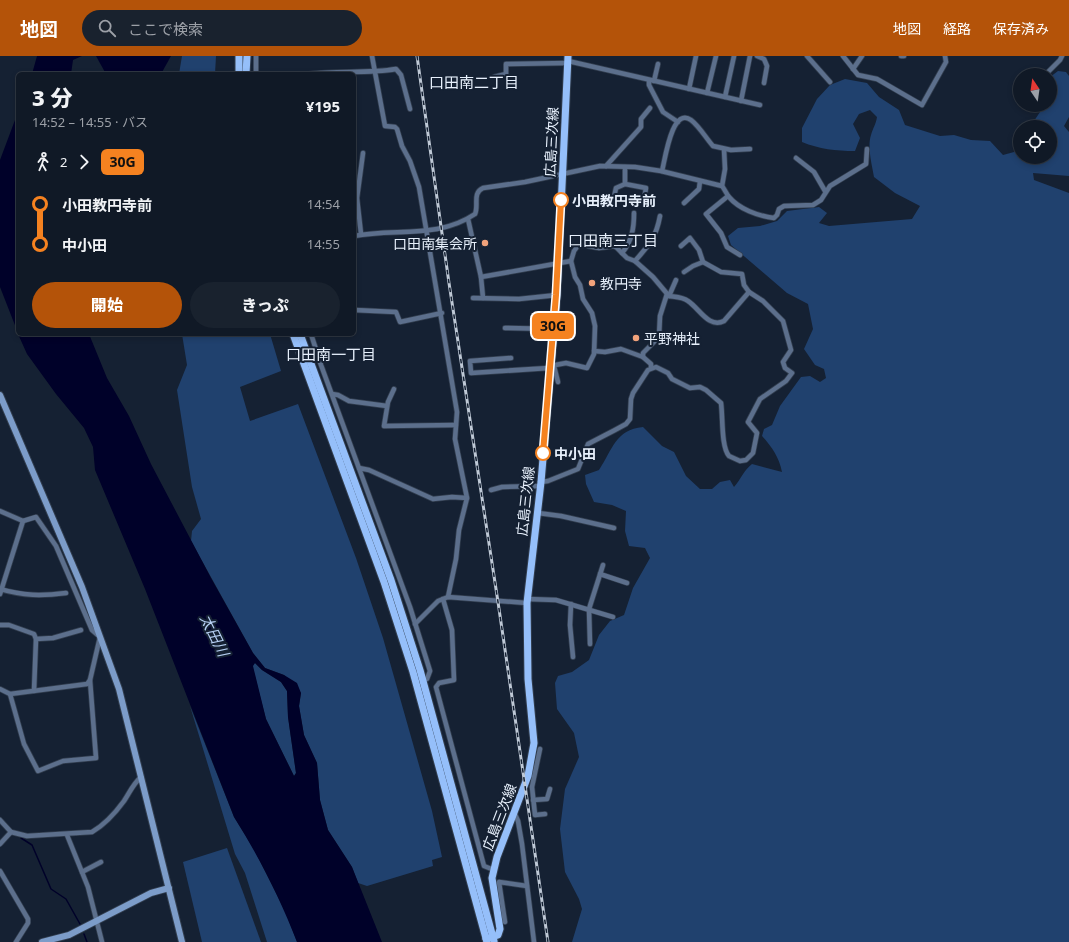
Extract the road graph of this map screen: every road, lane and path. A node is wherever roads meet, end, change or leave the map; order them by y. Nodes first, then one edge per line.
1 (239, 56) edge
2 (247, 56) edge
3 (256, 56) edge
4 (372, 56) edge
5 (696, 56) edge
6 (716, 56) edge
7 (734, 56) edge
8 (750, 56) edge
9 (757, 56) edge
10 (806, 56) edge
11 (843, 56) edge
12 (862, 56) edge
13 (945, 56) edge
14 (1062, 56) edge
15 (766, 57) edge
16 (568, 60) edge
17 (658, 64) dead end
18 (1052, 68) edge
19 (854, 69) junction
20 (238, 72) edge
21 (246, 72) edge
22 (256, 72) edge
23 (323, 72) edge
24 (352, 72) edge
25 (356, 72) edge
26 (374, 73) junction
27 (494, 77) dead end
28 (651, 81) junction
29 (830, 82) dead end
30 (764, 83) dead end
31 (689, 89) junction
32 (707, 93) junction
33 (725, 97) junction
34 (742, 101) junction
35 (760, 105) dead end
36 (650, 108) dead end
37 (410, 109) dead end
38 (678, 122) junction
39 (750, 148) dead end
40 (724, 149) junction
41 (867, 149) dead end
42 (363, 153) dead end
43 (796, 158) dead end
44 (606, 166) junction
45 (625, 167) junction
46 (662, 171) junction
47 (562, 175) junction
48 (700, 180) junction
49 (625, 184) junction
50 (722, 186) junction
51 (825, 191) junction
52 (728, 196) junction
53 (644, 199) dead end
54 (684, 203) dead end
55 (612, 206) dead end
56 (634, 213) dead end
57 (660, 216) dead end
58 (468, 219) junction
59 (427, 231) junction
60 (361, 234) junction
61 (356, 235) edge
62 (681, 246) dead end
63 (622, 253) junction
64 (740, 255) dead end
65 (571, 261) junction
66 (635, 261) junction
67 (558, 262) junction
68 (703, 262) junction
69 (684, 272) dead end
70 (481, 277) junction
71 (676, 280) dead end
72 (749, 292) junction
73 (556, 295) junction
74 (668, 295) junction
75 (473, 298) dead end
76 (483, 298) junction
77 (356, 310) edge
78 (442, 313) junction
79 (505, 328) dead end
80 (553, 329) junction
81 (294, 336) edge
82 (301, 336) edge
83 (312, 336) edge
84 (594, 351) junction
85 (643, 357) junction
86 (511, 358) dead end
87 (551, 367) junction
88 (651, 367) junction
89 (558, 382) dead end
90 (394, 389) dead end
91 (332, 394) junction
92 (0, 395) edge
93 (387, 406) junction
94 (456, 425) junction
95 (359, 468) junction
96 (541, 484) junction
97 (491, 490) dead end
98 (467, 498) junction
99 (0, 511) edge
100 (538, 513) junction
101 (23, 521) junction
102 (614, 528) dead end
103 (603, 565) dead end
104 (600, 574) junction
105 (627, 583) dead end
106 (1, 591) edge
107 (66, 593) dead end
108 (445, 598) junction
109 (527, 601) junction
110 (571, 604) junction
111 (589, 609) junction
112 (613, 617) dead end
113 (415, 624) junction
114 (0, 625) edge
115 (81, 630) dead end
116 (100, 637) junction
117 (36, 639) junction
118 (590, 644) dead end
119 (573, 657) dead end
120 (90, 680) junction
121 (420, 682) junction
122 (0, 689) edge
123 (34, 691) junction
124 (10, 694) junction
125 (540, 749) dead end
126 (532, 769) junction
127 (141, 777) junction
128 (550, 789) dead end
129 (533, 800) junction
130 (514, 812) junction
131 (545, 814) dead end
132 (0, 820) edge
133 (11, 832) junction
134 (68, 835) junction
135 (0, 844) edge
136 (101, 862) dead end
137 (494, 870) junction
138 (0, 871) edge
139 (82, 872) junction
140 (527, 886) junction
141 (169, 888) junction
142 (98, 921) junction
143 (505, 922) dead end
144 (490, 940) edge
145 (16, 942) edge
146 (42, 942) edge
147 (102, 942) edge
148 (182, 942) edge
149 (534, 942) edge

1 - 20 main road
2 - 21 main road
3 - 22 street
4 - 26 street
5 - 31 street
6 - 32 street
7 - 33 street
8 - 34 street
9 - 15 street
10 - 29 street
11 - 19 street
12 - 19 street
13 - 19 street
14 - 18 street
15 - 30 street
16 - 27 street
16 - 28 street
16 - 47 main road, 広島三次線
17 - 28 street
23 - 24 street
25 - 26 street
26 - 37 street
26 - 59 street
28 - 31 street
28 - 38 street
31 - 32 street
32 - 33 street
33 - 34 street
34 - 35 street
36 - 44 street
38 - 40 street
38 - 46 street
39 - 40 street
40 - 50 street
41 - 51 street
42 - 60 street
43 - 51 street
44 - 45 street
44 - 47 street
45 - 46 street
45 - 49 street
46 - 48 street
47 - 58 street
47 - 67 main road, 広島三次線
48 - 50 street
48 - 54 street
49 - 53 street
49 - 55 street
50 - 52 street
51 - 52 street
52 - 64 street
56 - 63 street
57 - 66 street
58 - 59 street
58 - 70 street
59 - 60 street
59 - 78 street
60 - 61 street
62 - 68 street
63 - 65 street
63 - 66 street
65 - 67 street
65 - 84 street
66 - 74 street
67 - 70 street
67 - 73 main road, 広島三次線
68 - 69 street
68 - 72 street
70 - 76 street
71 - 74 street
72 - 74 street
72 - 88 street
73 - 76 street
73 - 80 main road, 広島三次線
74 - 85 street
75 - 76 street
77 - 78 street
78 - 94 street
79 - 80 street
80 - 87 main road, 広島三次線
81 - 121 main road, 広島三次線
82 - 121 main road, 広島三次線
83 - 91 street
84 - 85 street
84 - 87 street
85 - 88 street
86 - 87 street
87 - 89 street
87 - 96 main road, 広島三次線
88 - 96 street
90 - 93 street
91 - 93 street
91 - 95 street
92 - 116 street
93 - 94 street
94 - 98 street
95 - 98 street
95 - 113 street
96 - 97 street
96 - 100 main road, 広島三次線
98 - 108 street
99 - 101 street
100 - 102 street
100 - 109 main road, 広島三次線
101 - 106 street
101 - 116 street
103 - 104 street
104 - 105 street
104 - 111 street
106 - 107 street
108 - 109 street
108 - 113 street
108 - 137 street
109 - 110 street
109 - 126 main road, 広島三次線
110 - 111 street
110 - 119 street
111 - 112 street
111 - 118 street
113 - 121 street
114 - 117 street
115 - 117 street
116 - 120 street
116 - 127 street
117 - 123 street
120 - 123 street
120 - 124 street
121 - 144 main road, 広島三次線
122 - 124 street
123 - 124 street
125 - 126 street
126 - 129 street
126 - 130 main road, 広島三次線
127 - 134 street
127 - 141 street
128 - 129 street
129 - 131 street
130 - 137 main road, 広島三次線
130 - 140 street
132 - 133 street
133 - 134 street
133 - 135 street
134 - 139 street
136 - 139 street
137 - 144 main road, 広島三次線
138 - 145 street
139 - 142 street
140 - 143 street
140 - 149 street
141 - 142 street
141 - 148 street
142 - 146 street
142 - 147 street

